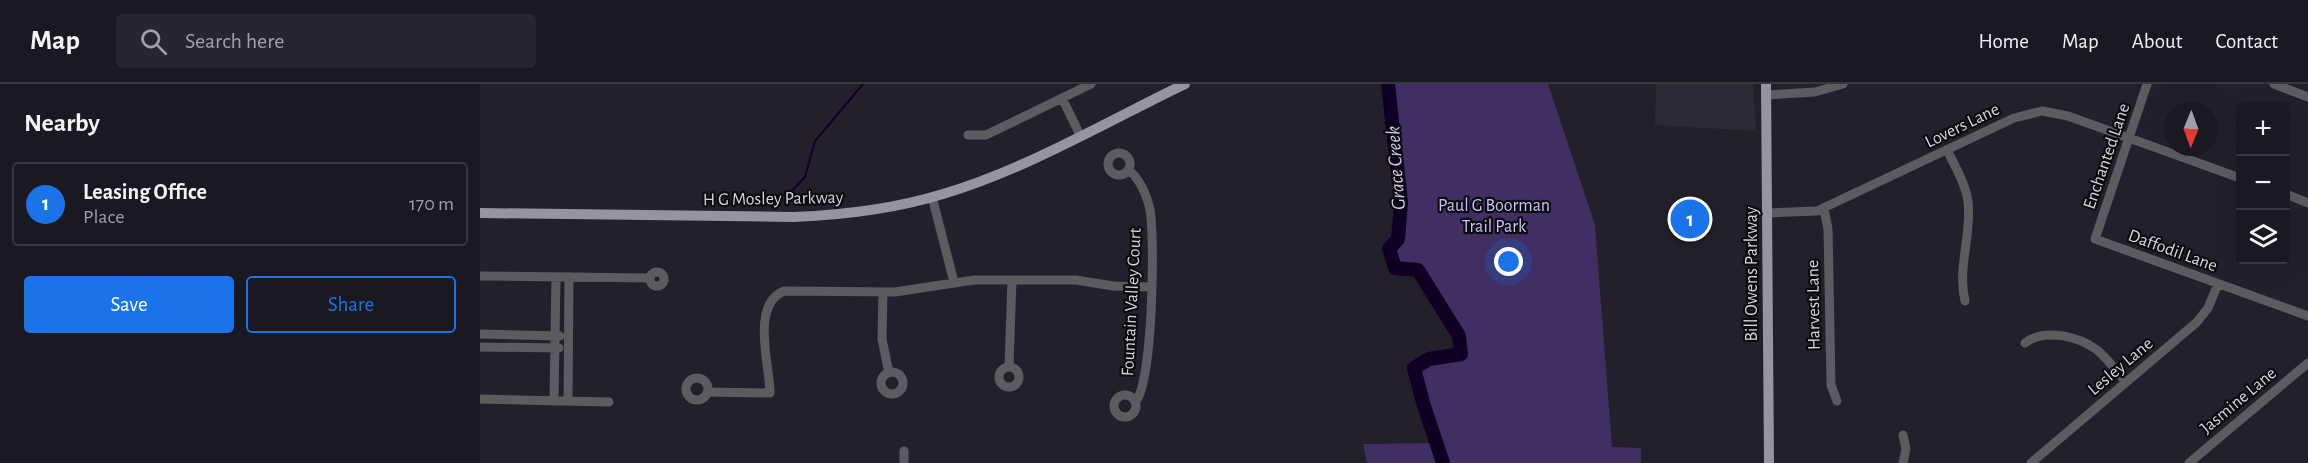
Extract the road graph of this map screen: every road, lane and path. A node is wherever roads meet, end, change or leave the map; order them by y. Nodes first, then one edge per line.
1 (1091, 84) edge
2 (1185, 84) edge
3 (1843, 84) edge
4 (2147, 84) edge
5 (2274, 84) edge
6 (1766, 89) edge
7 (2308, 97) edge
8 (1062, 98) junction
9 (968, 135) dead end
10 (1080, 135) junction
11 (2129, 138) junction
12 (1947, 150) junction
13 (1129, 170) dead end
14 (2236, 176) edge
15 (2290, 195) edge
16 (932, 197) junction
17 (2308, 202) edge
18 (1824, 209) junction
19 (480, 213) edge
20 (1768, 213) junction
21 (2095, 239) joint
22 (480, 276) edge
23 (556, 277) junction
24 (569, 277) junction
25 (650, 278) dead end
26 (1011, 280) junction
27 (954, 282) junction
28 (2218, 284) junction
29 (1150, 287) junction
30 (883, 292) junction
31 (1965, 301) dead end
32 (2308, 316) edge
33 (480, 334) edge
34 (555, 336) junction
35 (568, 336) junction
36 (2025, 343) dead end
37 (480, 347) edge
38 (555, 348) junction
39 (568, 348) junction
40 (2308, 363) edge
41 (1009, 366) dead end
42 (889, 373) dead end
43 (2126, 382) junction
44 (708, 392) dead end
45 (480, 399) edge
46 (554, 400) junction
47 (568, 401) junction
48 (1837, 401) dead end
49 (609, 402) dead end
50 (1135, 402) dead end
51 (1903, 435) dead end
52 (904, 451) dead end
53 (904, 463) edge
54 (1769, 463) edge
55 (1903, 463) edge
56 (2031, 463) edge
57 (2189, 463) edge

1 - 8 street
2 - 10 main road, H G Mosley Parkway
3 - 6 street
4 - 11 street, Enchanted Lane
5 - 7 street
6 - 20 main road, Bill Owens Parkway
8 - 9 street
8 - 10 street
10 - 16 main road, H G Mosley Parkway
11 - 12 street, Lovers Lane
11 - 14 street, Lovers Lane
11 - 21 street, Enchanted Lane
12 - 18 street, Lovers Lane
12 - 31 street
13 - 29 street, Fountain Valley Court
15 - 17 street
16 - 19 main road, H G Mosley Parkway
16 - 27 street
18 - 20 street, Lovers Lane
18 - 48 street, Harvest Lane
20 - 54 main road, Bill Owens Parkway
21 - 28 street, Daffodil Lane
22 - 23 street
23 - 24 street
23 - 34 street
24 - 25 street
24 - 35 street
26 - 27 street
26 - 29 street
26 - 41 street
27 - 30 street
28 - 32 street, Daffodil Lane
28 - 43 street, Lesley Lane
29 - 50 street, Fountain Valley Court
30 - 42 street
30 - 44 street
33 - 34 street
34 - 35 street
34 - 38 street
35 - 39 street
36 - 43 street
37 - 38 street
38 - 39 street
38 - 46 street
39 - 47 street
40 - 57 street, Jasmine Lane
43 - 56 street, Lesley Lane
45 - 46 street
46 - 47 street
47 - 49 street
51 - 55 street
52 - 53 street

